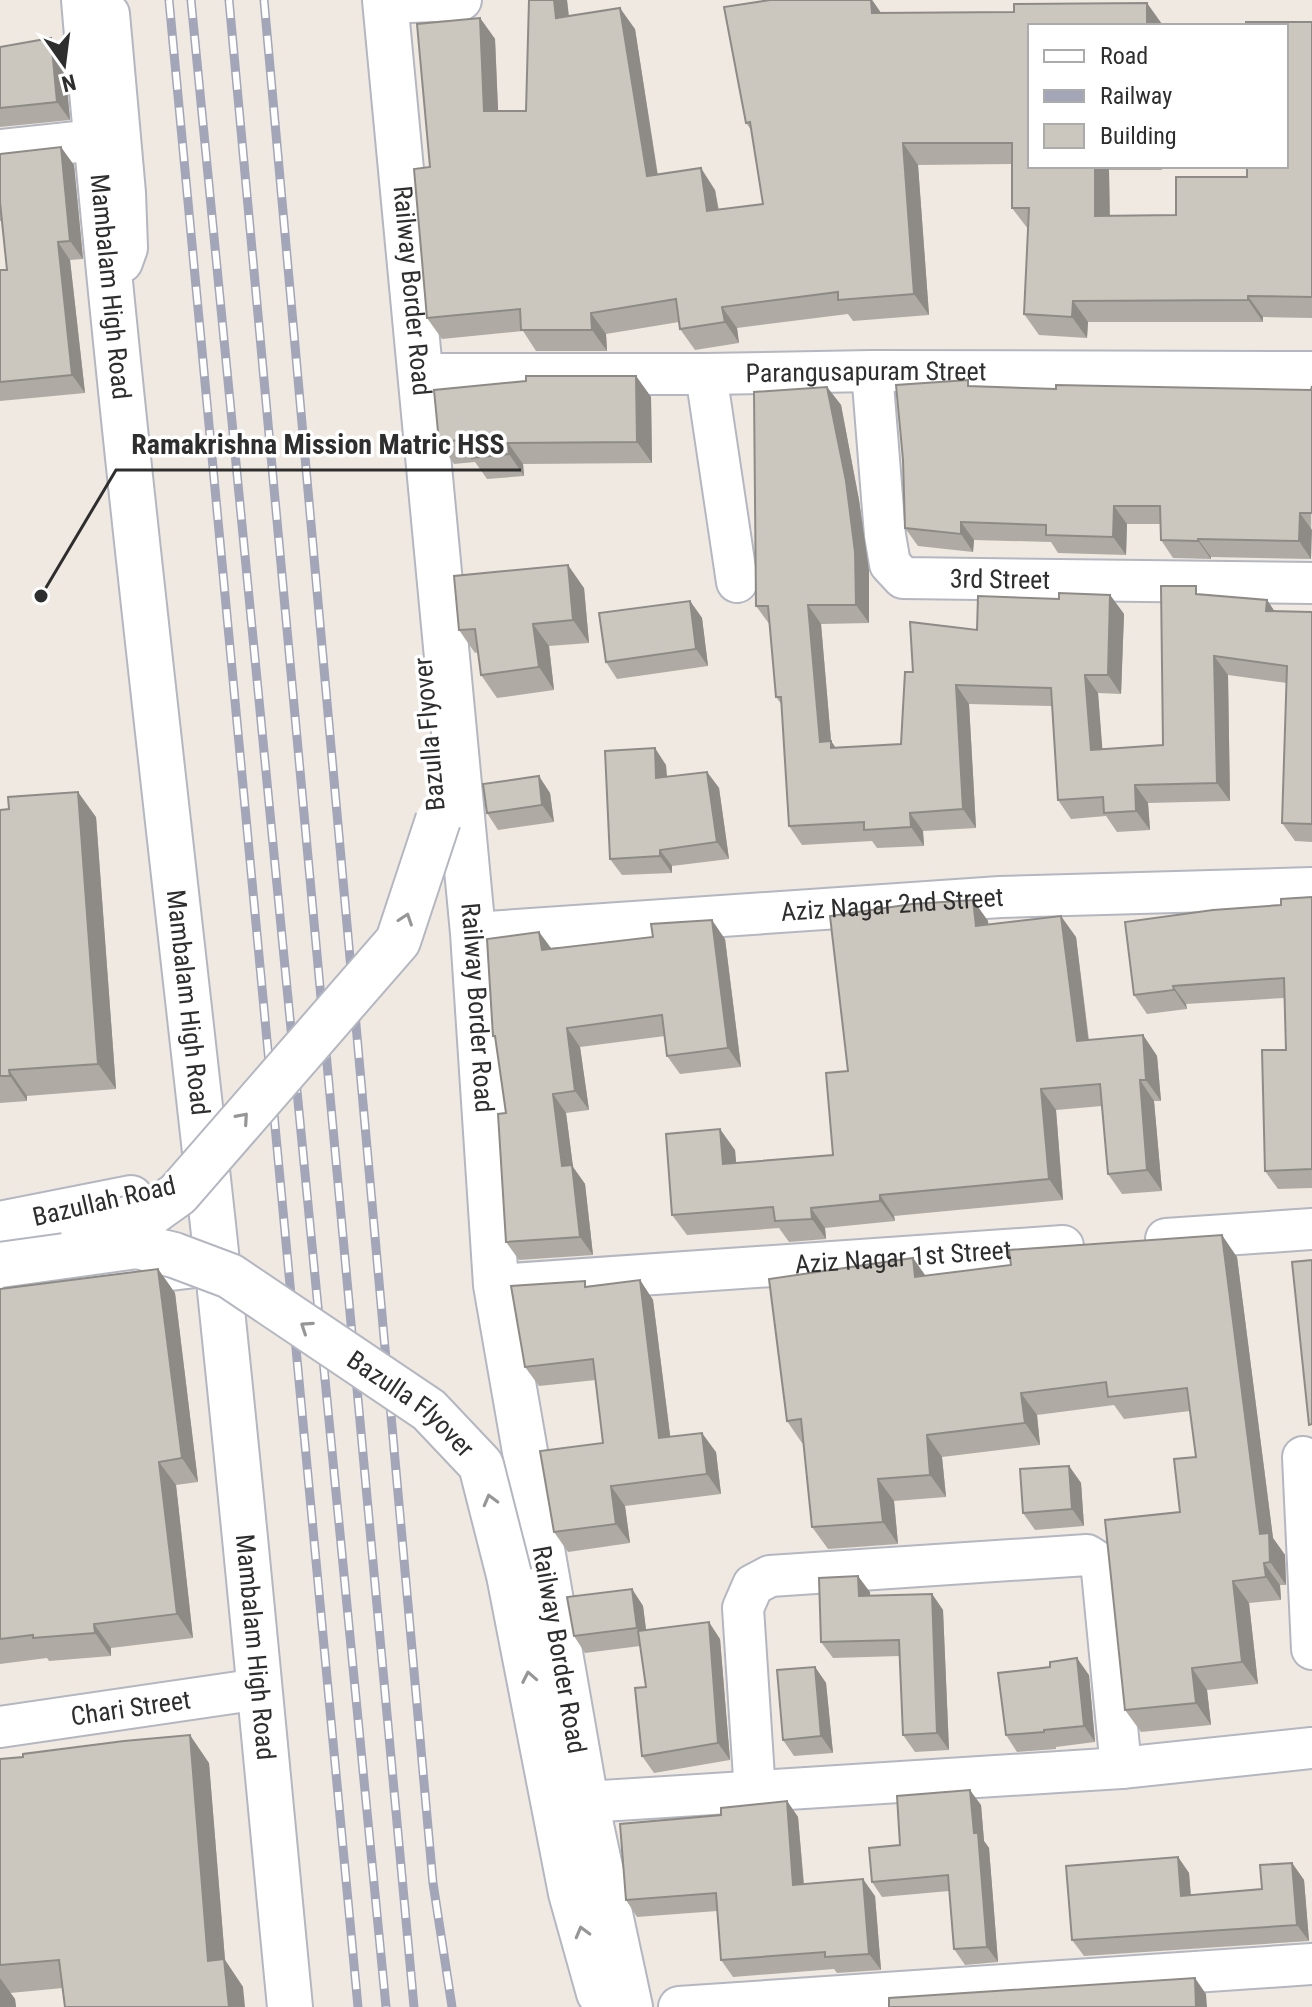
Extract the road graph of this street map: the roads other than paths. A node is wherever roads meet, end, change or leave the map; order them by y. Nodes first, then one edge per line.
1 (461, 0) edge
2 (376, 1) edge
3 (96, 7) edge
4 (96, 140) junction
5 (0, 150) edge
6 (112, 288) junction
7 (872, 371) junction
8 (1312, 372) edge
9 (420, 374) junction
10 (706, 374) junction
11 (737, 582) dead end
12 (1312, 583) edge
13 (1312, 888) edge
14 (473, 933) junction
15 (208, 1176) junction
16 (122, 1201) junction
17 (0, 1224) edge
18 (1312, 1229) edge
19 (0, 1244) edge
20 (217, 1262) junction
21 (0, 1265) edge
22 (148, 1270) junction
23 (496, 1285) junction
24 (0, 1289) edge
25 (1303, 1457) dead end
26 (1312, 1649) edge
27 (260, 1689) junction
28 (0, 1727) edge
29 (1312, 1748) edge
30 (1121, 1768) junction
31 (755, 1793) junction
32 (586, 1802) junction
33 (1312, 1964) edge
34 (290, 2007) edge
35 (602, 2007) edge
36 (630, 2007) edge
37 (679, 2007) edge

1 - 2 street
2 - 9 street, Railway Border Road
19 -> 2 street, Bazulla Flyover, bridge
3 - 4 street, Mambalam High Road
3 - 6 street
4 - 5 street
4 - 6 street, Mambalam High Road
6 - 15 street, Mambalam High Road
7 - 8 street, Parangusapuram Street
7 - 10 street, Parangusapuram Street
7 - 12 street, 3rd Street
9 - 10 street, Parangusapuram Street
9 - 14 street, Railway Border Road
10 - 11 street
13 - 14 street, Aziz Nagar 2nd Street
14 - 23 street, Railway Border Road
15 - 16 street, Bazullah Road
15 - 20 street, Mambalam High Road
16 - 17 street, Bazullah Road
16 - 22 street
18 - 23 street, Aziz Nagar 1st Street
20 - 22 street
20 - 27 street, Mambalam High Road
35 -> 21 street, Bazulla Flyover, bridge
22 - 24 street
23 - 32 street, Railway Border Road
25 - 26 street
27 - 28 street, Chari Street
27 - 34 street, Mambalam High Road
29 - 30 street
30 - 31 street
30 - 31 street
31 - 32 street
32 - 36 street, Railway Border Road
33 - 37 street

